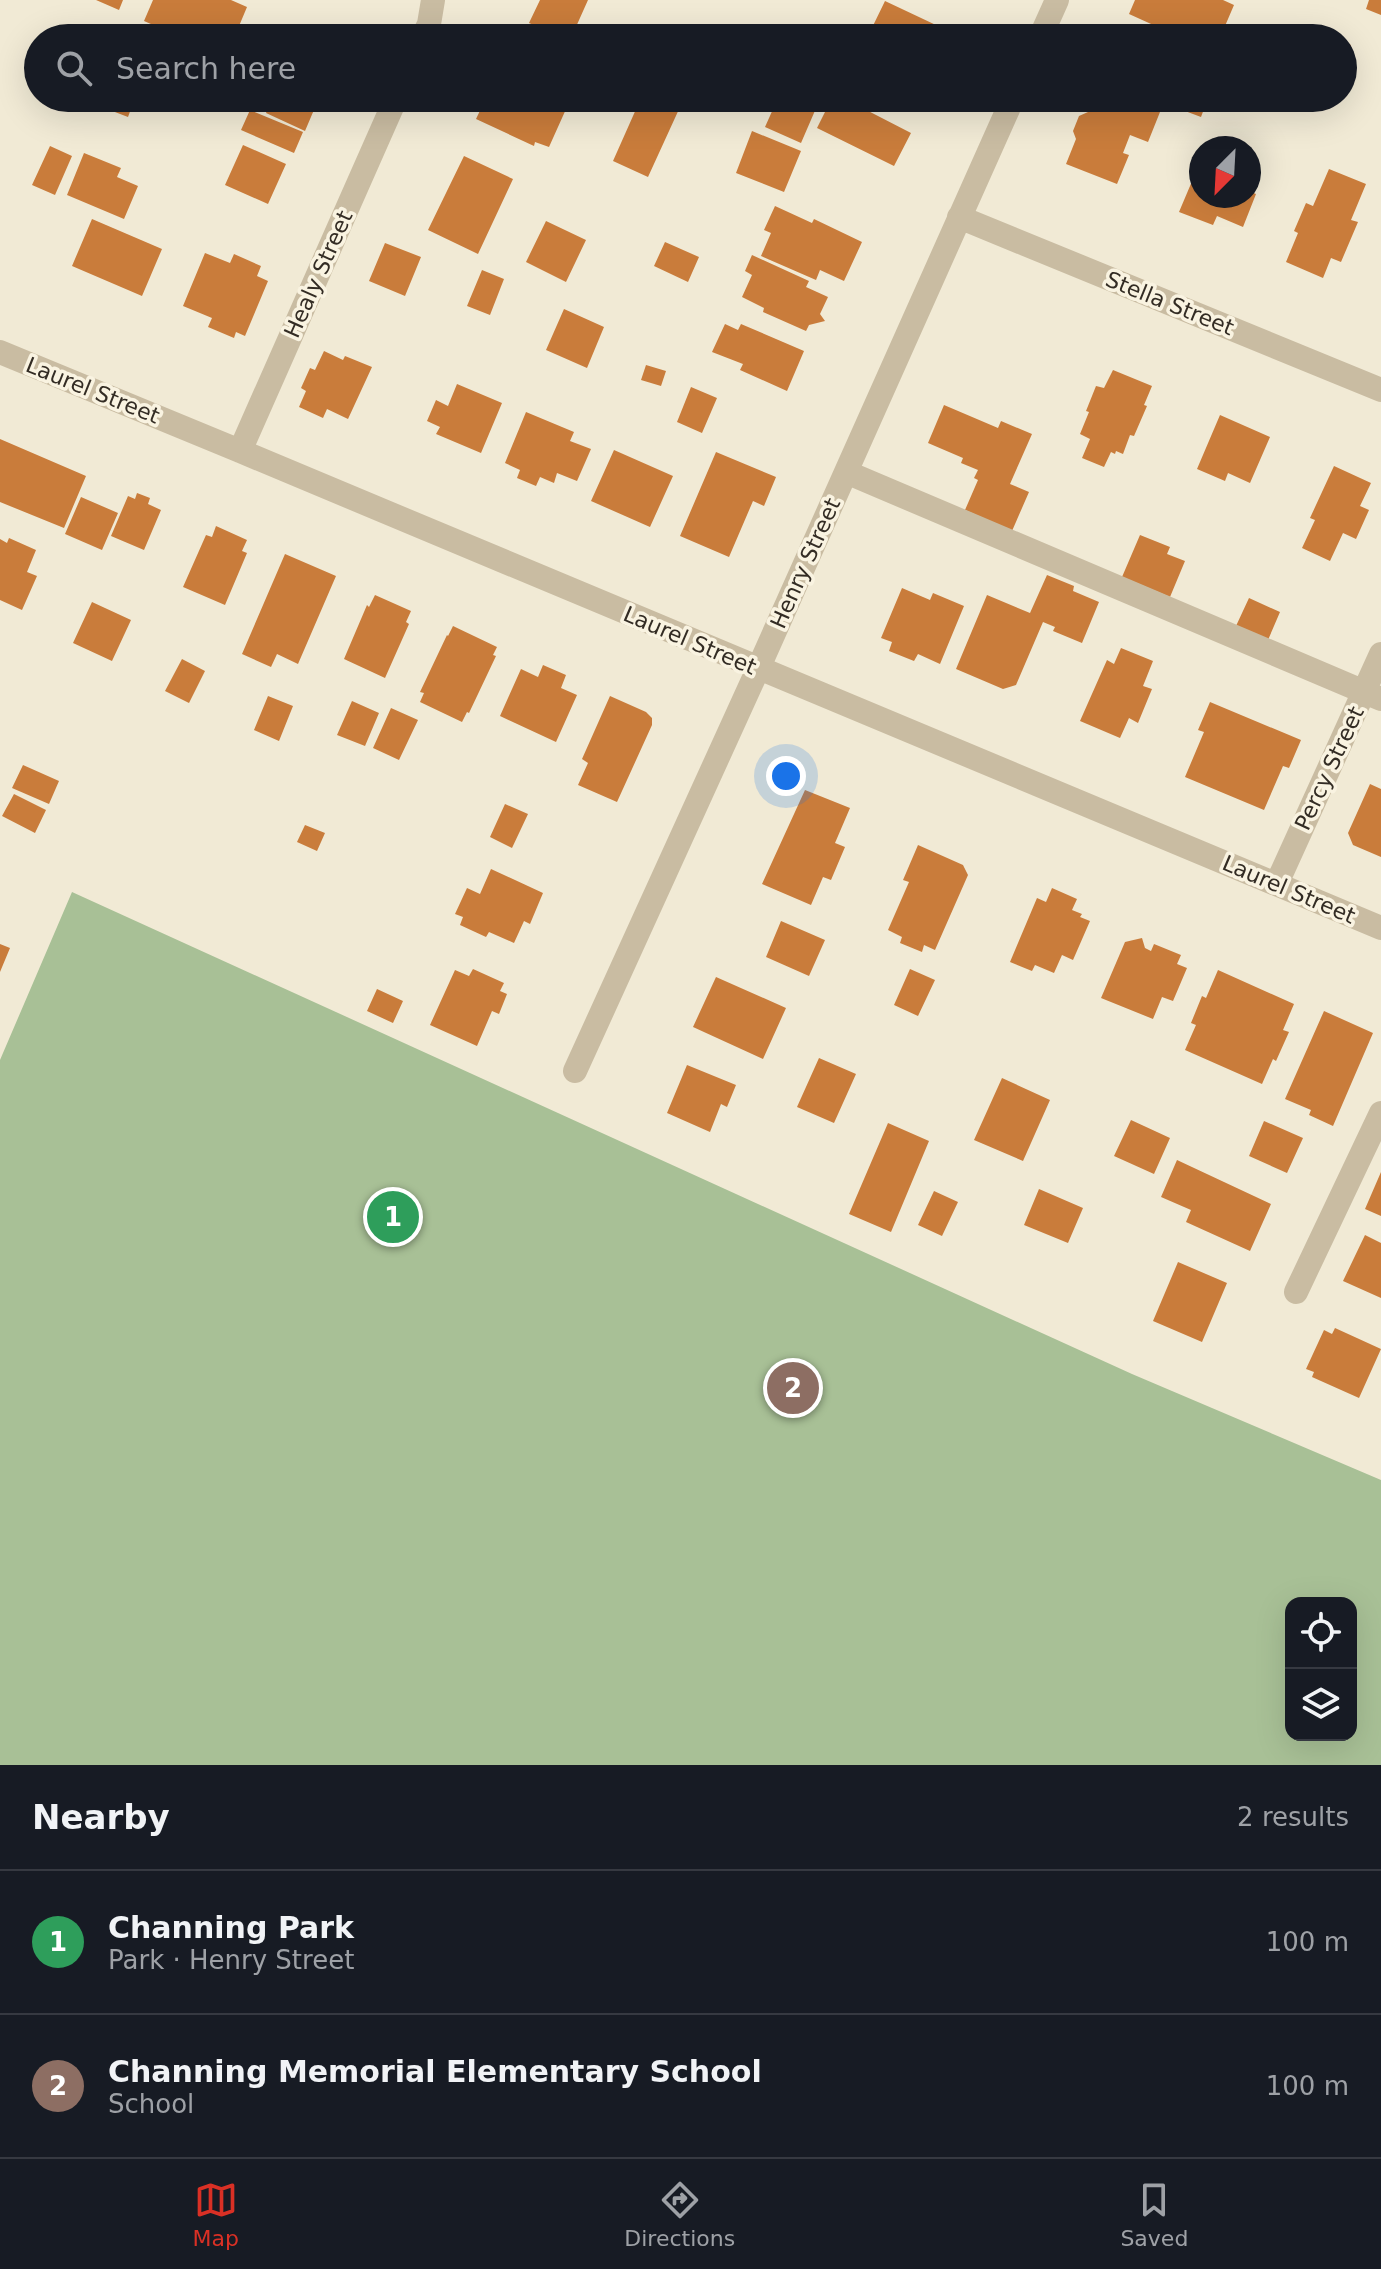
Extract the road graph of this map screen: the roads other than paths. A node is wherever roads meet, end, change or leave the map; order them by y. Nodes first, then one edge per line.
1 (433, 0) edge
2 (1057, 0) edge
3 (429, 24) edge
4 (1046, 24) edge
5 (390, 112) edge
6 (1007, 112) edge
7 (959, 217) junction
8 (0, 352) edge
9 (1381, 390) edge
10 (240, 451) junction
11 (846, 472) junction
12 (1381, 654) edge
13 (758, 669) junction
14 (1373, 695) edge
15 (1277, 883) junction
16 (1381, 928) edge
17 (575, 1071) dead end
18 (1381, 1113) edge
19 (1296, 1292) dead end

1 - 3 street
2 - 4 street
5 - 10 street, Healy Street
6 - 7 street, Henry Street
7 - 9 street, Stella Street
7 - 11 street, Henry Street
8 - 10 street, Laurel Street
10 - 13 street, Laurel Street
11 - 13 street, Henry Street
11 - 14 street
12 - 14 street, Percy Street
13 - 15 street, Laurel Street
13 - 17 street, Henry Street
14 - 15 street, Percy Street
15 - 16 street, Laurel Street
18 - 19 street

